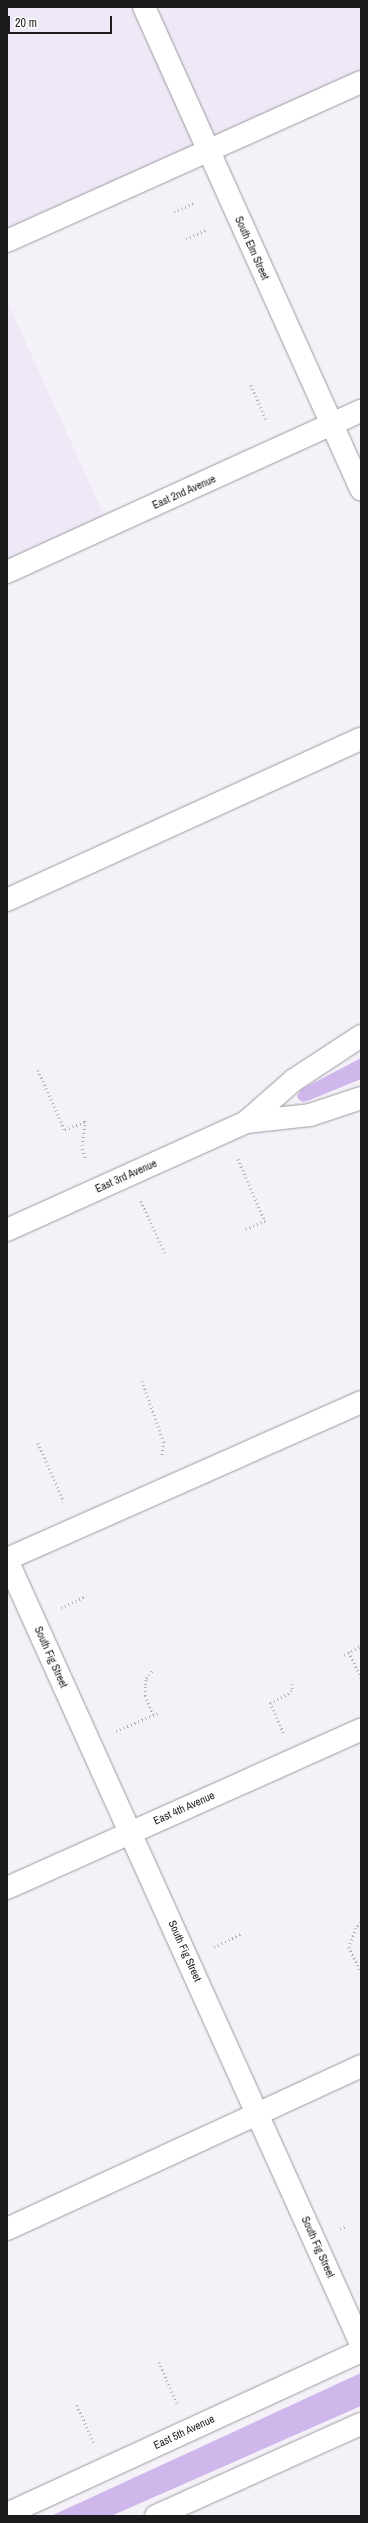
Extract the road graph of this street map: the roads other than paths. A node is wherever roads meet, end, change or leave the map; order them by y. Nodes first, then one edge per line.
1 (144, 7) edge
2 (361, 82) edge
3 (208, 150) junction
4 (7, 241) edge
5 (361, 411) edge
6 (331, 424) junction
7 (361, 489) edge
8 (7, 572) edge
9 (361, 739) edge
10 (7, 900) edge
11 (361, 1036) edge
12 (361, 1098) edge
13 (246, 1122) junction
14 (7, 1230) edge
15 (361, 1402) edge
16 (7, 1559) edge
17 (361, 1730) edge
18 (131, 1832) junction
19 (7, 1888) edge
20 (361, 2066) edge
21 (258, 2114) junction
22 (7, 2229) edge
23 (361, 2344) edge
24 (361, 2351) edge
25 (361, 2424) edge
26 (7, 2514) edge
27 (156, 2516) edge

1 - 3 street, South Elm Street
2 - 3 street
3 - 4 street
3 - 6 street, South Elm Street
5 - 6 street, East 2nd Avenue
6 - 7 street, South Elm Street
6 - 8 street, East 2nd Avenue
9 - 10 street
11 - 13 street, East 3rd Avenue
12 - 13 street, East 3rd Avenue
13 - 14 street, East 3rd Avenue
15 - 16 street
16 - 18 street, South Fig Street
17 - 18 street, East 4th Avenue
18 - 19 street, East 4th Avenue
18 - 21 street, South Fig Street
20 - 21 street
21 - 22 street
21 - 23 street, South Fig Street
24 - 26 street, East 5th Avenue
25 - 27 street

